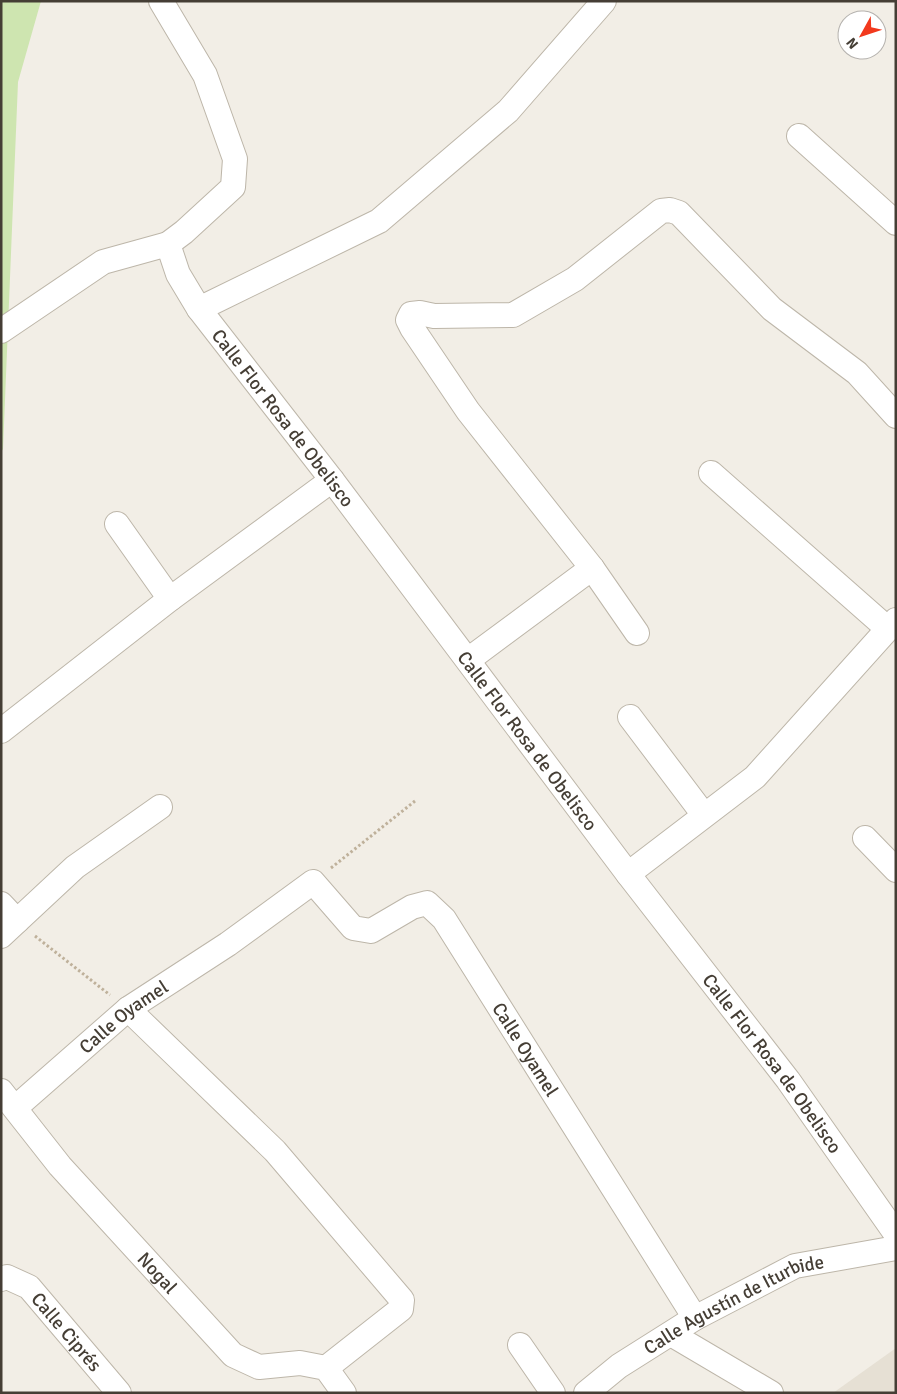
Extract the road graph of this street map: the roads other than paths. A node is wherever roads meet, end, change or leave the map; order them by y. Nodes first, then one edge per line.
1 (162, 1) edge
2 (604, 1) edge
3 (799, 136) dead end
4 (896, 223) edge
5 (168, 244) junction
6 (199, 309) junction
7 (1, 331) edge
8 (896, 416) edge
9 (710, 473) dead end
10 (332, 480) junction
11 (117, 524) dead end
12 (592, 568) junction
13 (170, 599) junction
14 (892, 624) edge
15 (637, 633) dead end
16 (468, 660) junction
17 (630, 717) dead end
18 (1, 731) edge
19 (160, 807) dead end
20 (704, 815) junction
21 (866, 838) dead end
22 (896, 870) edge
23 (628, 874) junction
24 (1, 904) edge
25 (9, 929) edge
26 (128, 1009) junction
27 (8, 1100) edge
28 (896, 1234) edge
29 (896, 1248) edge
30 (4, 1278) edge
31 (695, 1318) junction
32 (671, 1334) junction
33 (520, 1345) dead end
34 (326, 1368) junction
35 (119, 1393) edge
36 (344, 1393) edge
37 (553, 1393) edge
38 (586, 1393) edge
39 (771, 1393) edge

1 - 5 street
2 - 6 street
3 - 4 street
5 - 6 street, Calle Flor Rosa de Obelisco
5 - 7 street
6 - 10 street, Calle Flor Rosa de Obelisco
8 - 12 street
9 - 14 street
10 - 13 street
10 - 16 street, Calle Flor Rosa de Obelisco
11 - 13 street
12 - 15 street
12 - 16 street
13 - 18 street
14 - 20 street
16 - 23 street, Calle Flor Rosa de Obelisco
17 - 20 street
19 - 25 street
20 - 23 street
21 - 22 street
23 - 28 street, Calle Flor Rosa de Obelisco
24 - 25 street
26 - 27 street, Calle Oyamel
26 - 31 street, Calle Oyamel
26 - 34 street
27 - 34 street, Nogal
29 - 31 street, Calle Agustín de Iturbide
30 - 35 street, Calle Ciprés
31 - 32 street, Calle Agustín de Iturbide
32 - 38 street, Calle Agustín de Iturbide
32 - 39 street
33 - 37 street
34 - 36 street

